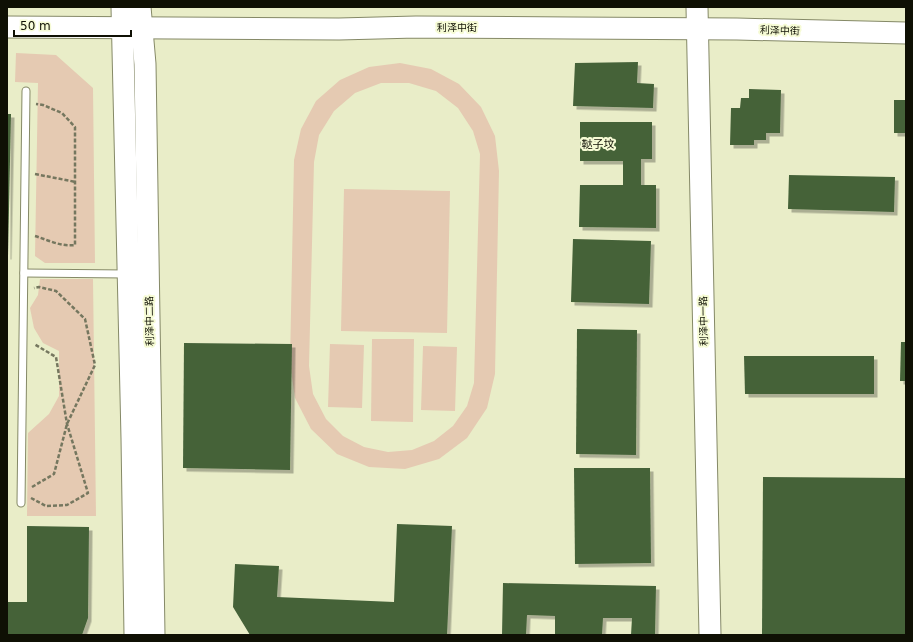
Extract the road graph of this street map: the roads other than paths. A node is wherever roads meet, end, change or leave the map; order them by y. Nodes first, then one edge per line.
1 (122, 7) edge
2 (140, 7) edge
3 (697, 7) edge
4 (7, 27) edge
5 (132, 28) junction
6 (697, 29) junction
7 (906, 34) edge
8 (26, 91) dead end
9 (24, 273) junction
10 (128, 274) junction
11 (21, 503) dead end
12 (135, 635) edge
13 (154, 635) edge
14 (710, 635) edge

1 - 5 street, 利泽中二路
2 - 5 street, 利泽中二路
3 - 6 street, 利泽中一路
4 - 5 street, 利泽中街
5 - 6 street, 利泽中街
5 - 10 street, 利泽中二路
5 - 13 street, 利泽中二路
6 - 7 street, 利泽中街
6 - 14 street, 利泽中一路
8 - 9 lane
9 - 10 lane
9 - 11 lane
10 - 12 street, 利泽中二路

